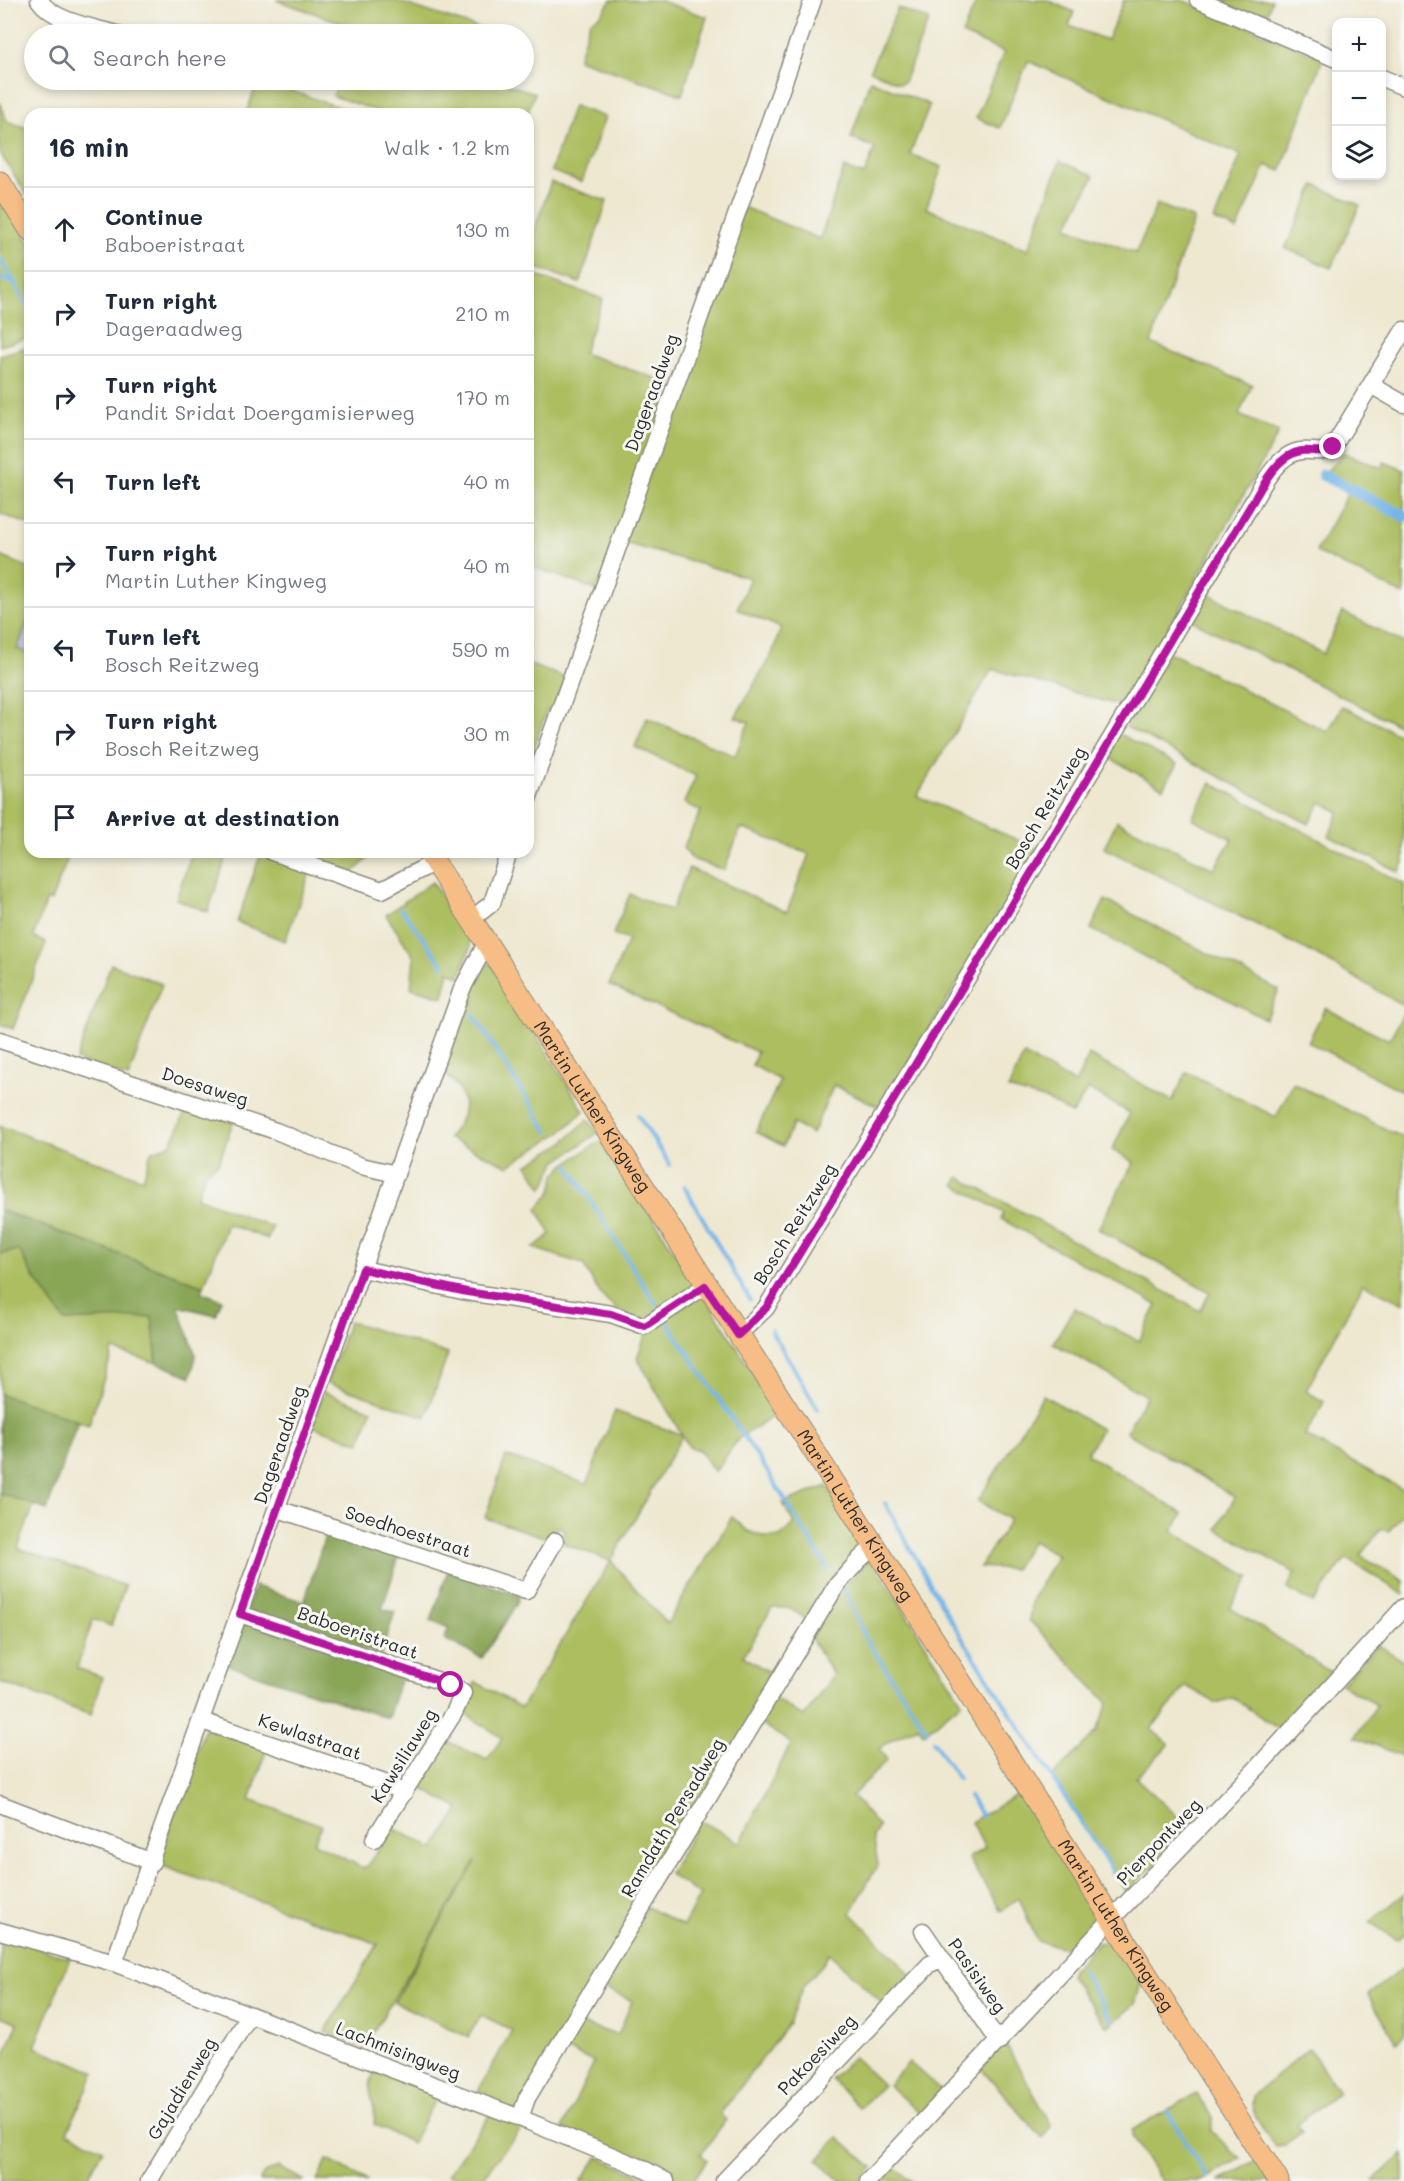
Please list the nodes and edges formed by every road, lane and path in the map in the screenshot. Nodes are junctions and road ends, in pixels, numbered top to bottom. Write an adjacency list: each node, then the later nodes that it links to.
1 (39, 0): 4 (street)
2 (813, 0): 13 (street, Dageraadweg)
3 (1198, 0): 5 (street)
4 (85, 24)
5 (1332, 56)
6 (1386, 80): 7 (street)
7 (1404, 87)
8 (0, 182): 9 (main road)
9 (24, 220)
10 (1404, 330): 11 (street, Bosch Reitzweg)
11 (1371, 385): 12 (street); 24 (street, Bosch Reitzweg)
12 (1404, 404)
13 (534, 782)
14 (289, 858): 15 (street)
15 (429, 858)
16 (432, 858): 18 (main road, Martin Luther Kingweg)
17 (507, 858): 18 (street)
18 (472, 919): 19 (main road, Martin Luther Kingweg)
19 (486, 942): 21 (street, Dageraadweg); 23 (main road, Martin Luther Kingweg)
20 (0, 1041): 21 (street, Doesaweg)
21 (396, 1174): 22 (street, Dageraadweg)
22 (363, 1269): 23 (street); 25 (street, Dageraadweg)
23 (705, 1286): 24 (main road, Martin Luther Kingweg)
24 (738, 1335): 27 (main road, Martin Luther Kingweg)
25 (278, 1509): 26 (street, Soedhoestraat); 29 (street, Dageraadweg)
26 (555, 1541)
27 (873, 1547): 36 (main road, Martin Luther Kingweg); 43 (street, Ramdath Persadweg)
28 (1404, 1607): 36 (street, Pierpontweg)
29 (240, 1614): 30 (street, Baboeristraat); 31 (street, Dageraadweg)
30 (463, 1692): 32 (street, Kawsiliaweg)
31 (202, 1721): 32 (street, Kewlastraat); 35 (street, Dageraadweg)
32 (404, 1793): 34 (street, Kawsiliaweg)
33 (0, 1804): 35 (street)
34 (374, 1839)
35 (152, 1862): 40 (street, Dageraadweg)
36 (1111, 1920): 42 (street, Pierpontweg); 48 (main road, Martin Luther Kingweg)
37 (0, 1931): 40 (street, Lachmisingweg)
38 (923, 1931): 39 (street, Pasisiweg)
39 (940, 1959): 42 (street, Pasisiweg); 46 (street, Pakoesiweg)
40 (114, 1963): 41 (street, Lachmisingweg)
41 (249, 2016): 43 (street, Lachmisingweg); 45 (street, Gajadienweg)
42 (999, 2042): 47 (street, Pierpontweg)
43 (520, 2118): 44 (street, Lachmisingweg)
44 (658, 2179)
45 (149, 2181)
46 (724, 2181)
47 (867, 2181)
48 (1278, 2181)

